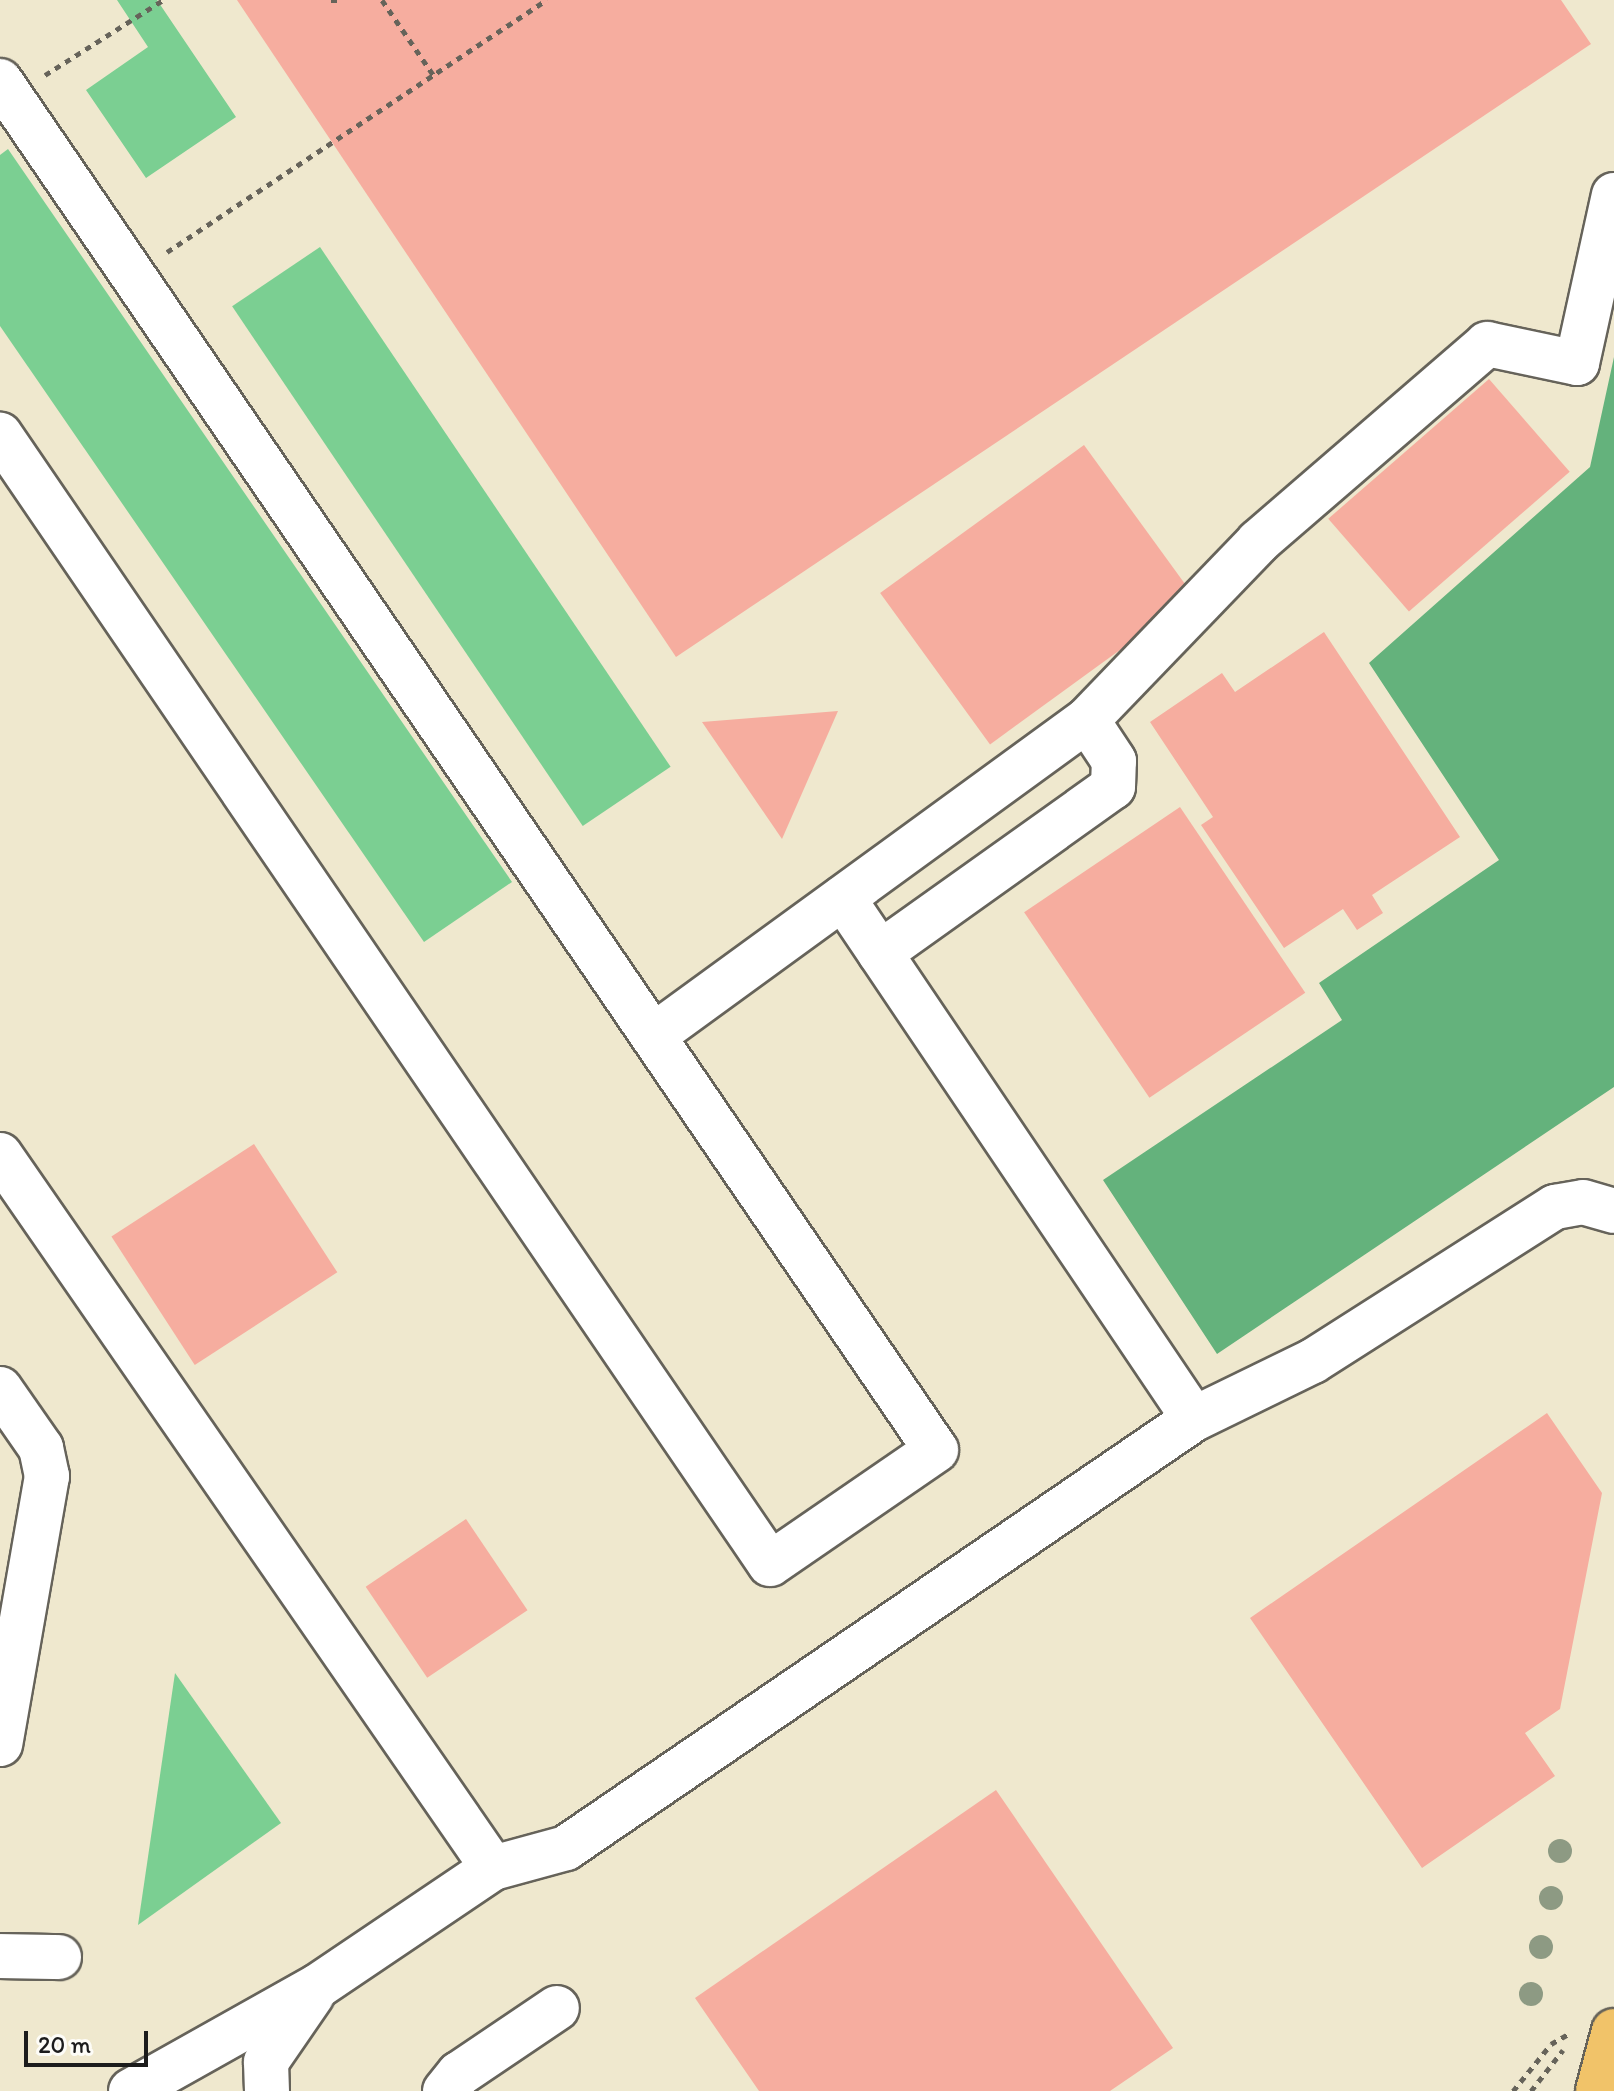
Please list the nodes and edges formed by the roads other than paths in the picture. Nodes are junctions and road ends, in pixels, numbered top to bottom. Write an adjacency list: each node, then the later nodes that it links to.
1 (6, 89): 7 (lane)
2 (1614, 195): 4 (lane)
3 (0, 435): 7 (lane)
4 (1087, 720): 5 (lane); 6 (lane)
5 (843, 898): 6 (lane); 7 (lane)
6 (880, 953): 11 (lane)
7 (653, 1036)
8 (0, 1155): 13 (lane)
9 (1614, 1211): 11 (lane)
10 (0, 1389): 12 (lane)
11 (1194, 1419): 13 (lane)
12 (0, 1744)
13 (493, 1868): 16 (lane)
14 (0, 1956): 15 (lane)
15 (59, 1957)
16 (318, 1986): 19 (lane); 20 (lane)
17 (557, 2008): 21 (lane)
18 (1599, 2031): 22 (main road)
19 (131, 2091)
20 (267, 2091)
21 (445, 2091)
22 (1598, 2091)

